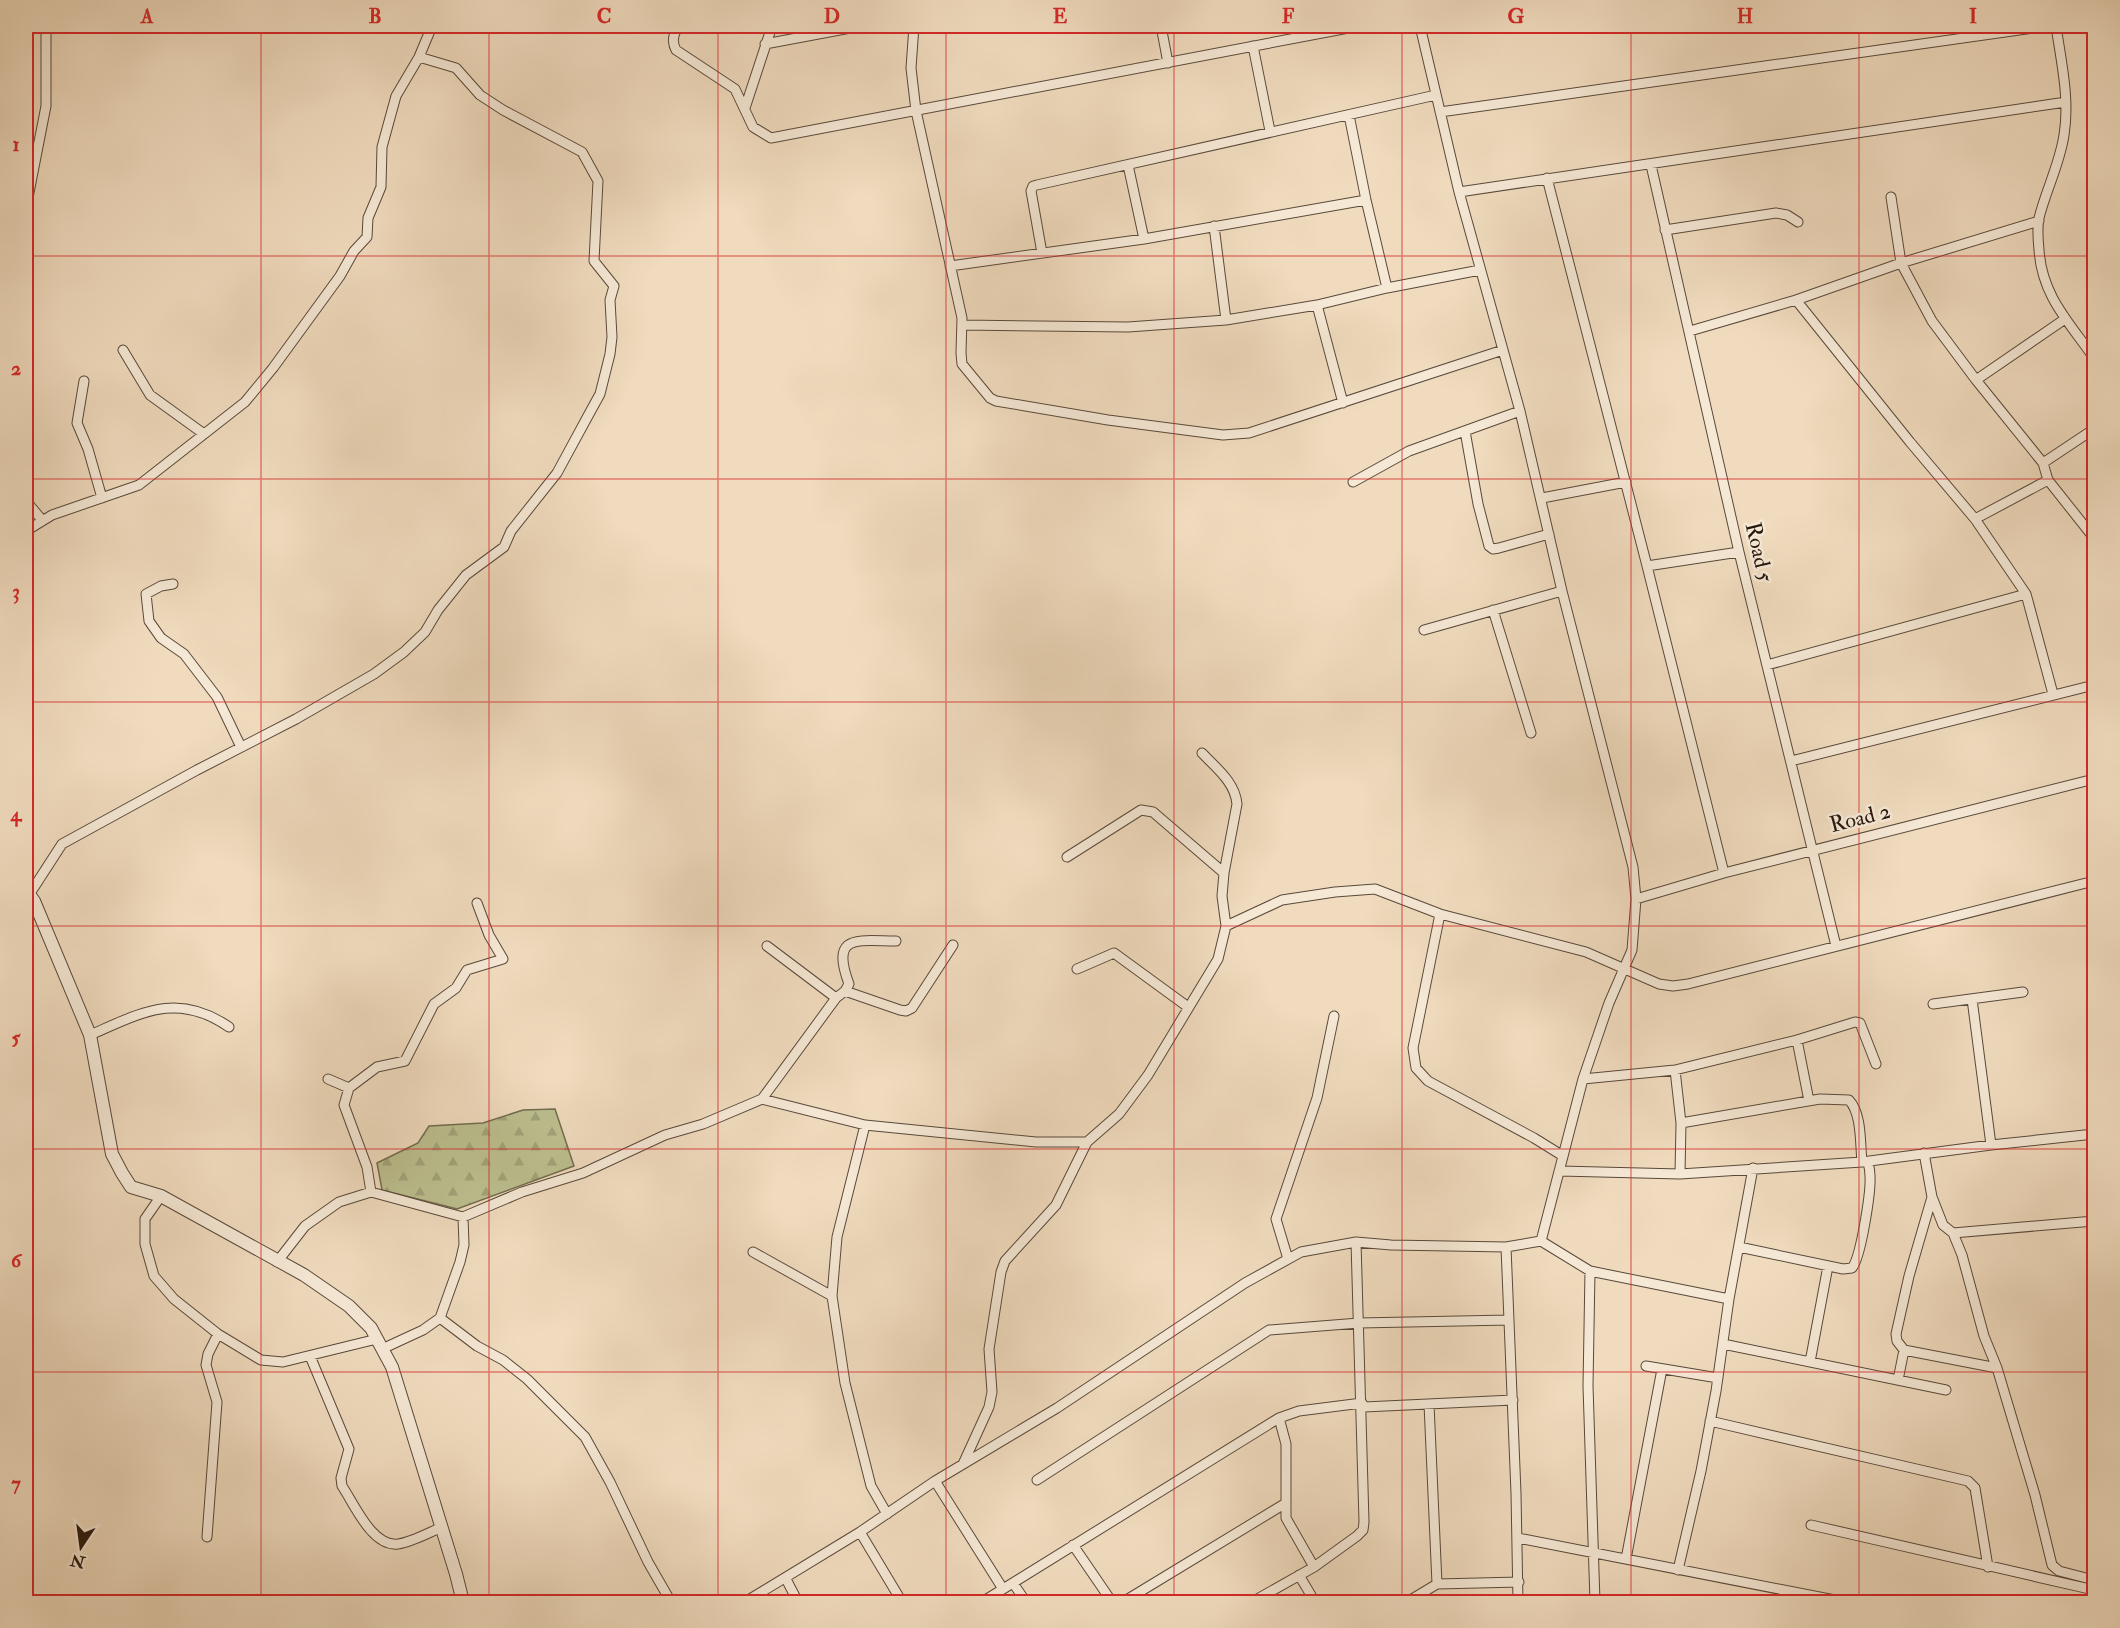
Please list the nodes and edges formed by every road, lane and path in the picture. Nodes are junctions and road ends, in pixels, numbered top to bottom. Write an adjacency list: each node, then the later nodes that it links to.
1 (46, 26): 29 (street)
2 (432, 26): 14 (street)
3 (678, 26): 18 (street)
4 (772, 26): 12 (street)
5 (861, 26): 12 (street)
6 (914, 26): 19 (street)
7 (1161, 26): 15 (street)
8 (1359, 26): 13 (street)
9 (1420, 26): 16 (street)
10 (2048, 26): 20 (street)
11 (2056, 26): 17 (street)
12 (765, 44): 18 (street)
13 (1253, 46): 15 (street); 22 (street)
14 (419, 57): 55 (street); 79 (street)
15 (1168, 63): 19 (street)
16 (1436, 95): 20 (street); 21 (street)
17 (2066, 102): 24 (street); 30 (street)
18 (745, 108): 19 (street)
19 (916, 111): 37 (street)
20 (1440, 112): 26 (street)
21 (1349, 115): 22 (street); 28 (street)
22 (1270, 131): 23 (street)
23 (1128, 165): 34 (street); 35 (street)
24 (1651, 165): 25 (street); 33 (street, Road 5)
25 (1546, 178): 26 (street); 59 (street)
26 (1460, 192): 38 (street)
27 (1891, 197): 36 (street)
28 (1366, 200): 32 (street); 39 (street)
29 (26, 207)
30 (2039, 221): 36 (street); 42 (street)
31 (1798, 222): 33 (street)
32 (1214, 226): 34 (street); 43 (street)
33 (1665, 230): 45 (street, Road 5)
34 (1144, 239): 35 (street)
35 (1042, 253): 37 (street)
36 (1900, 263): 40 (street); 49 (street)
37 (950, 266): 44 (street)
38 (1480, 270): 39 (street); 47 (street)
39 (1387, 288): 41 (street)
40 (1796, 300): 45 (street); 63 (street)
41 (1317, 305): 43 (street); 51 (street)
42 (2064, 319): 48 (street); 49 (street)
43 (1226, 320): 44 (street)
44 (962, 325): 51 (street)
45 (1690, 331): 68 (street, Road 5)
46 (123, 350): 55 (street)
47 (1503, 350): 51 (street); 52 (street)
48 (2094, 358)
49 (1976, 380): 56 (street)
50 (84, 381): 60 (street)
51 (1343, 403)
52 (1520, 411): 54 (street); 61 (street)
53 (2094, 429): 56 (street)
54 (1465, 431): 58 (street); 66 (street)
55 (204, 434): 60 (street)
56 (2043, 463): 57 (street)
57 (2048, 480): 63 (street); 67 (street)
58 (1353, 482)
59 (1626, 482): 61 (street); 69 (street)
60 (102, 498): 64 (street)
61 (1542, 498): 66 (street)
62 (26, 501): 64 (street)
63 (1976, 519): 72 (street)
64 (42, 520): 65 (street)
65 (26, 531)
66 (1549, 534): 71 (street)
67 (2094, 538)
68 (1739, 552): 69 (street); 75 (street, Road 5)
69 (1647, 566): 86 (street)
70 (172, 584): 79 (street)
71 (1562, 591): 73 (street); 89 (street)
72 (2026, 594): 75 (street); 77 (street)
73 (1493, 610): 74 (street); 78 (street)
74 (1424, 630)
75 (1767, 665): 81 (street, Road 5)
76 (2094, 685): 77 (street)
77 (2053, 694): 81 (street)
78 (1531, 733)
79 (241, 747): 88 (street)
80 (1202, 753): 85 (street)
81 (1791, 761): 83 (street, Road 5)
82 (2094, 779): 83 (street, Road 2)
83 (1813, 850): 86 (street, Road 2); 96 (street, Road 5)
84 (1066, 857): 85 (street)
85 (1224, 873): 92 (street)
86 (1724, 873): 89 (street, Road 2)
87 (2094, 881): 96 (street)
88 (28, 897): 107 (street)
89 (1636, 898): 97 (street)
90 (477, 903): 113 (street)
91 (1440, 914): 92 (street); 97 (street); 122 (street)
92 (1226, 926): 104 (street)
93 (896, 941): 99 (street)
94 (953, 945): 99 (street)
95 (767, 946): 101 (street)
96 (1836, 946): 97 (street)
97 (1624, 968): 112 (street)
98 (1077, 969): 104 (street)
99 (845, 991): 101 (street)
100 (2023, 992): 102 (street)
101 (836, 998): 114 (street)
102 (1971, 999): 103 (street); 120 (street)
103 (1933, 1004)
104 (1188, 1007): 119 (street)
105 (1334, 1016): 138 (street)
106 (229, 1027): 107 (street)
107 (90, 1035): 128 (street)
108 (1797, 1040): 109 (street); 110 (street); 115 (street)
109 (1876, 1064)
110 (1675, 1070): 112 (street); 116 (street)
111 (328, 1079): 113 (street)
112 (1583, 1079): 122 (street)
113 (349, 1088): 127 (street)
114 (762, 1099): 117 (street); 130 (street)
115 (1809, 1101): 116 (street); 123 (street)
116 (1681, 1124): 126 (street)
117 (865, 1125): 119 (street); 142 (street)
118 (2094, 1134): 120 (street)
119 (1087, 1142): 164 (street)
120 (1991, 1145): 121 (street)
121 (1924, 1153): 123 (street); 129 (street)
122 (1563, 1156): 125 (street)
123 (1865, 1162): 124 (street); 140 (street)
124 (1753, 1168): 126 (street); 135 (street)
125 (1560, 1171): 126 (street); 133 (street)
126 (1680, 1174)
127 (370, 1192): 130 (street); 139 (street)
128 (160, 1196): 139 (street); 147 (street)
129 (1932, 1197): 132 (street); 150 (street)
130 (463, 1217): 144 (street)
131 (2094, 1221): 132 (street)
132 (1953, 1233): 154 (street)
133 (1541, 1241): 136 (street); 141 (street)
134 (1356, 1242): 136 (street); 138 (street); 146 (street)
135 (1738, 1247): 140 (street); 143 (street)
136 (1506, 1248): 145 (street)
137 (753, 1252): 142 (street)
138 (1288, 1259): 164 (street)
139 (277, 1262): 148 (street)
140 (1828, 1266): 152 (street)
141 (1590, 1270): 143 (street); 175 (street)
142 (832, 1296): 168 (street)
143 (1729, 1299): 149 (street)
144 (440, 1318): 148 (street); 189 (street)
145 (1509, 1320): 146 (street); 159 (street)
146 (1359, 1323): 160 (street); 165 (street)
147 (218, 1334): 151 (street); 172 (street)
148 (380, 1344): 151 (street); 170 (street)
149 (1723, 1344): 152 (street); 156 (street)
150 (1904, 1350): 154 (street); 157 (street)
151 (310, 1356): 170 (street)
152 (1810, 1362): 157 (street)
153 (1646, 1366): 155 (street)
154 (1997, 1368): 182 (street)
155 (1662, 1369): 156 (street); 176 (street)
156 (1718, 1378): 163 (street)
157 (1898, 1380): 158 (street)
158 (1946, 1390)
159 (1513, 1400): 161 (street); 173 (street)
160 (1362, 1403): 161 (street); 162 (street); 177 (street)
161 (1429, 1404): 185 (street)
162 (1279, 1418): 167 (street); 174 (street)
163 (1710, 1421): 178 (street); 179 (street)
164 (963, 1464): 166 (street)
165 (1036, 1480)
166 (935, 1481): 168 (street); 186 (street)
167 (1286, 1503): 177 (street); 196 (street)
168 (887, 1514): 171 (street)
169 (1811, 1525): 178 (street)
170 (442, 1527): 188 (street)
171 (860, 1532): 181 (street); 192 (street)
172 (207, 1537)
173 (1518, 1538): 175 (street); 183 (street)
174 (1073, 1545): 184 (street); 195 (street)
175 (1592, 1552): 176 (street); 201 (street)
176 (1626, 1559): 179 (street)
177 (1314, 1567): 180 (street)
178 (1988, 1567): 187 (street)
179 (1678, 1570): 202 (street)
180 (1299, 1575): 197 (street); 198 (street)
181 (786, 1579): 190 (street); 191 (street)
182 (2094, 1580)
183 (1519, 1582): 185 (street); 200 (street)
184 (1013, 1583): 186 (street); 194 (street)
185 (1437, 1584): 199 (street)
186 (1003, 1589): 193 (street)
187 (2094, 1590)
188 (463, 1602)
189 (671, 1602)
190 (746, 1602)
191 (798, 1602)
192 (902, 1602)
193 (982, 1602)
194 (1026, 1602)
195 (1112, 1602)
196 (1123, 1602)
197 (1252, 1602)
198 (1316, 1602)
199 (1407, 1602)
200 (1518, 1602)
201 (1595, 1602)
202 (1845, 1602)

